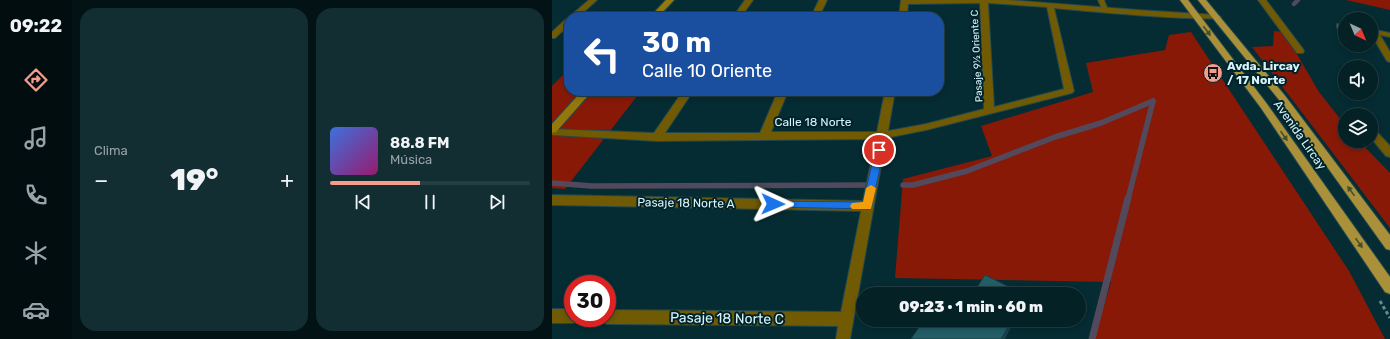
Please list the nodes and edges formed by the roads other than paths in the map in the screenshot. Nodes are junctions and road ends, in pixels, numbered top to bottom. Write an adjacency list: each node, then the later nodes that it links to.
1 (593, 0): 13 (street)
2 (670, 0): 14 (main road)
3 (749, 0): 15 (street)
4 (823, 0): 16 (street)
5 (1101, 0): 12 (lane)
6 (1182, 0): 18 (main road, Avenida Lircay)
7 (1202, 0): 19 (main road, Avenida Lircay)
8 (1262, 0): 25 (street)
9 (905, 1): 10 (street); 17 (street)
10 (984, 1): 11 (street); 31 (street, Pasaje 9½ Oriente C)
11 (1050, 6): 12 (street); 31 (street, Calle 18 Norte)
12 (1105, 10): 18 (street)
13 (580, 12)
14 (659, 12)
15 (741, 12)
16 (817, 12)
17 (904, 12)
18 (1196, 16): 19 (street); 41 (main road, Avenida Lircay, one-way to 41)
19 (1217, 17): 40 (main road, Avenida Lircay, one-way to 19)
20 (564, 25): 23 (street)
21 (1378, 32): 22 (street)
22 (1390, 35)
23 (552, 36)
24 (1378, 40): 26 (street)
25 (1300, 51)
26 (1390, 59)
27 (583, 96): 32 (main road)
28 (685, 96): 35 (street)
29 (781, 96): 34 (street)
30 (889, 96): 33 (street)
31 (989, 110): 33 (street, Calle 18 Norte)
32 (552, 131): 35 (street, Calle 18 Norte)
33 (882, 135): 34 (street, Calle 18 Norte); 39 (street)
34 (764, 136): 35 (street, Calle 18 Norte)
35 (657, 137)
36 (1378, 140): 37 (street)
37 (1390, 153)
38 (552, 200): 39 (street, Pasaje 18 Norte A)
39 (867, 206): 45 (street)
40 (1390, 245)
41 (1390, 288)
42 (552, 316): 43 (street)
43 (564, 316)
44 (616, 317): 45 (street, Pasaje 18 Norte C)
45 (846, 319): 46 (street)
46 (844, 339)

